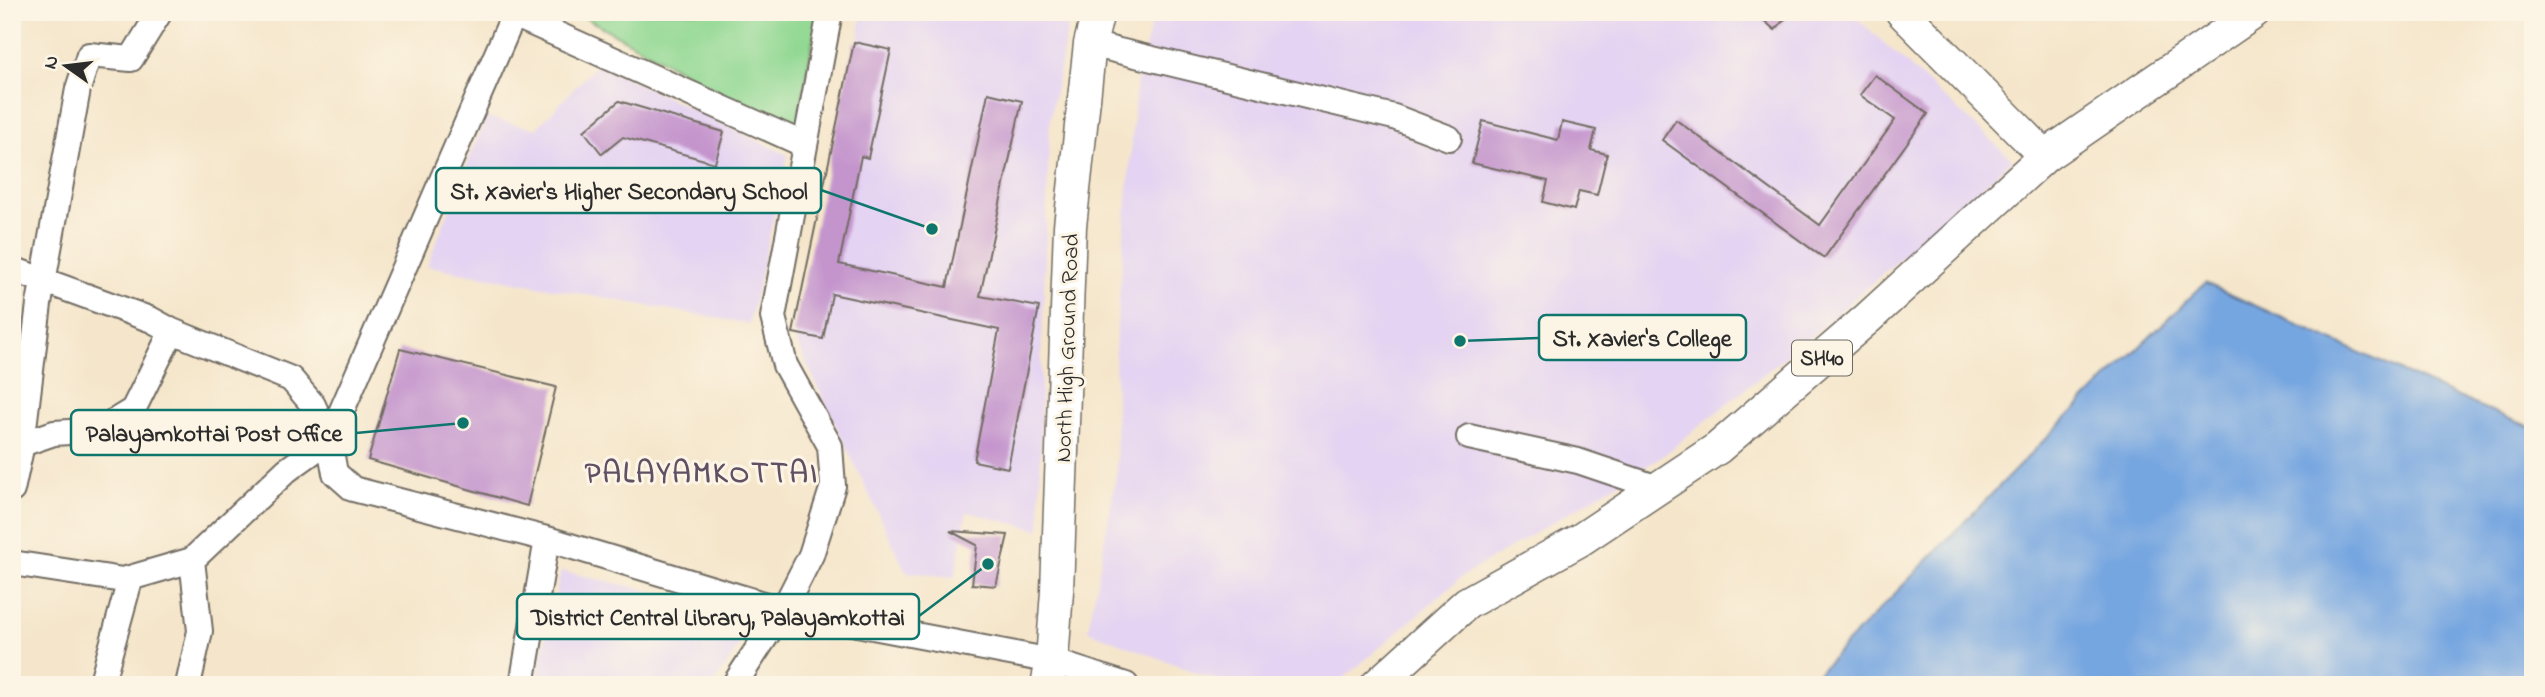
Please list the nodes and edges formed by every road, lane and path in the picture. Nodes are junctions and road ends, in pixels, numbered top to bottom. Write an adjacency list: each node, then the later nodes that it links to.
1 (160, 12): 12 (street)
2 (830, 12): 9 (street)
3 (1098, 12): 7 (main road, North High Ground Road)
4 (1902, 12): 10 (main road)
5 (2255, 12): 10 (main road, SH40)
6 (514, 13): 9 (street); 15 (street)
7 (1090, 44): 8 (street); 24 (main road, North High Ground Road)
8 (1449, 138)
9 (805, 145): 23 (street)
10 (2045, 156): 17 (main road, SH40)
11 (12, 269): 12 (street)
12 (43, 279): 13 (street); 16 (street)
13 (172, 331): 15 (street); 16 (street)
14 (1469, 437): 17 (street)
15 (329, 440): 19 (street); 20 (street)
16 (17, 443): 18 (street)
17 (1658, 488): 30 (main road, SH40)
18 (12, 490)
19 (547, 539): 23 (street); 27 (street)
20 (192, 560): 22 (street); 26 (street)
21 (12, 563): 22 (street)
22 (130, 580): 25 (street)
23 (783, 610): 24 (street); 28 (street)
24 (1050, 673): 29 (street)
25 (101, 685)
26 (188, 685)
27 (522, 685)
28 (734, 685)
29 (1126, 685)
30 (1377, 685)

